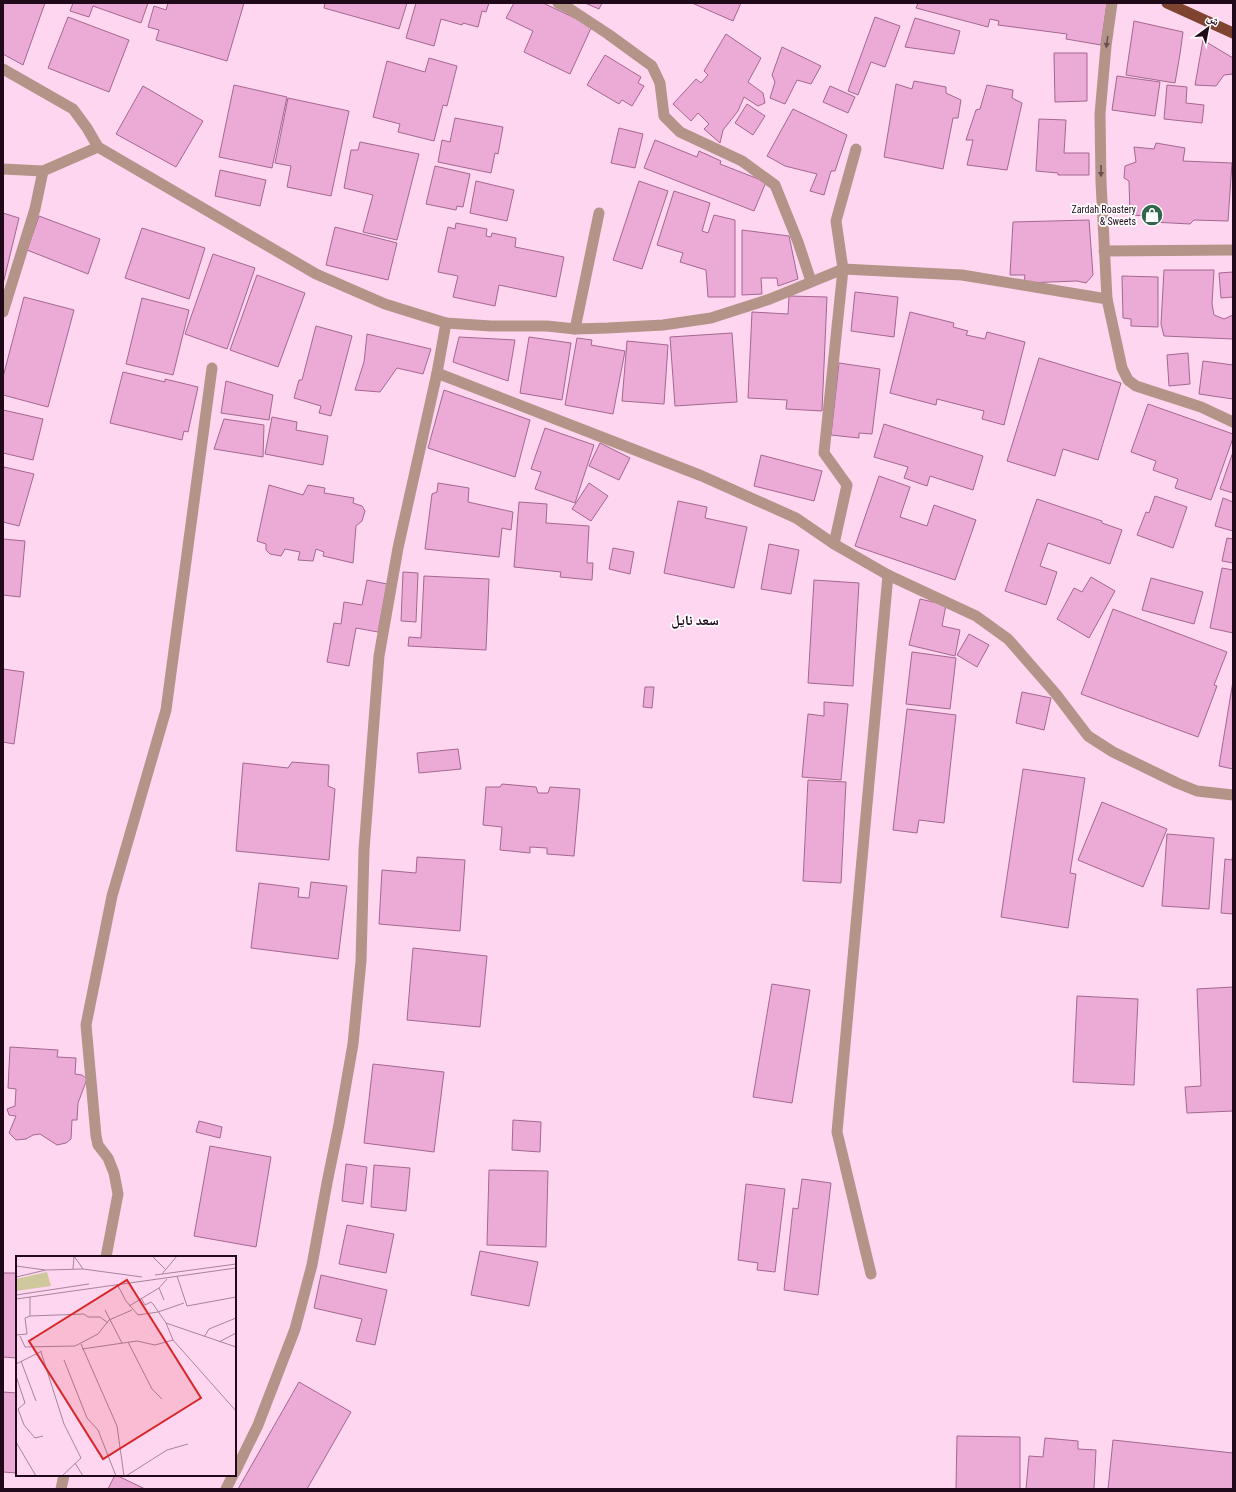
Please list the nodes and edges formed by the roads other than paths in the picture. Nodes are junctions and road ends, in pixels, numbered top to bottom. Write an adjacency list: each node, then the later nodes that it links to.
1 (558, 3): 14 (street)
2 (1112, 3): 12 (street, one-way to 12)
3 (1167, 3): 4 (highway)
4 (1233, 33)
5 (3, 69): 6 (street)
6 (98, 147): 9 (street); 17 (street)
7 (856, 149): 13 (street)
8 (3, 169): 9 (street)
9 (43, 171): 16 (street)
10 (599, 213): 18 (street)
11 (1233, 250): 12 (street)
12 (1104, 251): 15 (street)
13 (843, 269): 14 (street); 15 (street); 22 (street)
14 (811, 282): 18 (street)
15 (1107, 299): 21 (street)
16 (3, 312)
17 (446, 322): 18 (street); 20 (street)
18 (575, 328)
19 (212, 368): 25 (street)
20 (437, 373): 22 (street); 27 (street)
21 (1233, 422)
22 (834, 544): 23 (street)
23 (888, 575): 24 (street); 26 (street)
24 (1233, 795)
25 (106, 1256)
26 (871, 1274)
27 (236, 1470)
28 (64, 1476): 30 (street)
29 (232, 1476): 31 (street)
30 (61, 1489)
31 (226, 1489)

